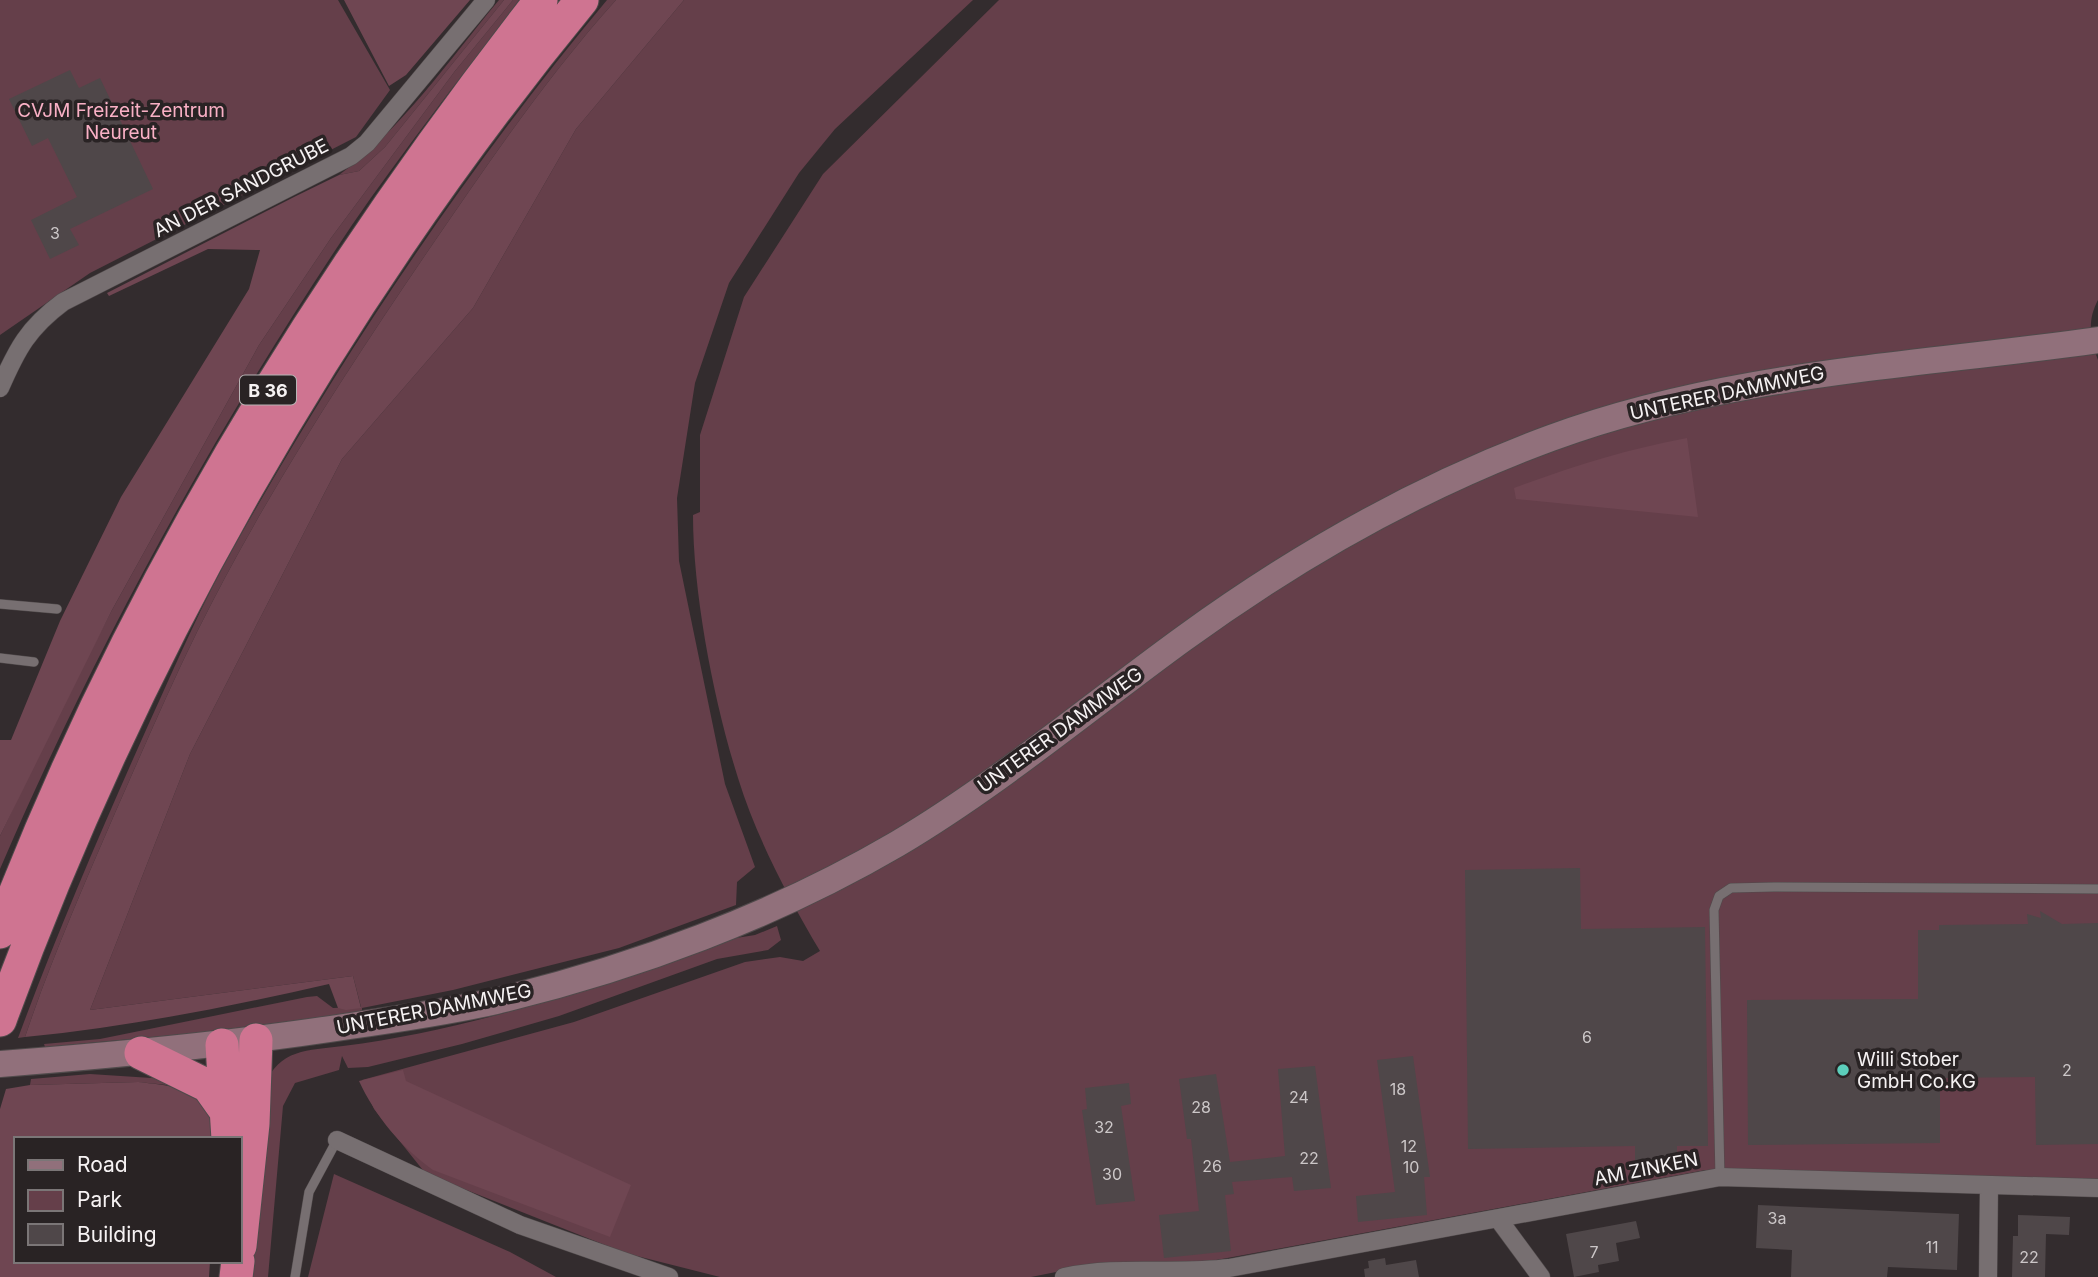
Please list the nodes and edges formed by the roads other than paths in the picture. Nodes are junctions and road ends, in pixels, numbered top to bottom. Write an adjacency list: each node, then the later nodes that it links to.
1 (486, 0): 5 (street, AN DER SANDGRUBE)
2 (541, 0): 11 (highway, B 36)
3 (582, 0): 12 (highway, B 36)
4 (2098, 340): 13 (main road, UNTERER DAMMWEG)
5 (0, 388)
6 (0, 604): 7 (lane)
7 (57, 609)
8 (0, 658): 9 (lane)
9 (34, 662)
10 (2098, 889): 19 (lane)
11 (0, 932)
12 (0, 1020)
13 (256, 1040): 14 (main road, UNTERER DAMMWEG); 23 (highway)
14 (222, 1045): 15 (main road, UNTERER DAMMWEG); 17 (highway)
15 (141, 1053): 16 (main road, UNTERER DAMMWEG); 17 (highway)
16 (0, 1064)
17 (226, 1124)
18 (337, 1140): 25 (lane); 26 (street)
19 (1720, 1177): 20 (street, AM ZINKEN); 22 (street, AM ZINKEN)
20 (1989, 1185): 21 (street, AM ZINKEN); 29 (street)
21 (2098, 1188)
22 (1499, 1220): 24 (street, AM ZINKEN); 28 (street)
23 (242, 1227)
24 (1211, 1274): 27 (street, AM ZINKEN)
25 (295, 1277)
26 (669, 1277)
27 (1064, 1277)
28 (1541, 1277)
29 (1988, 1277)

